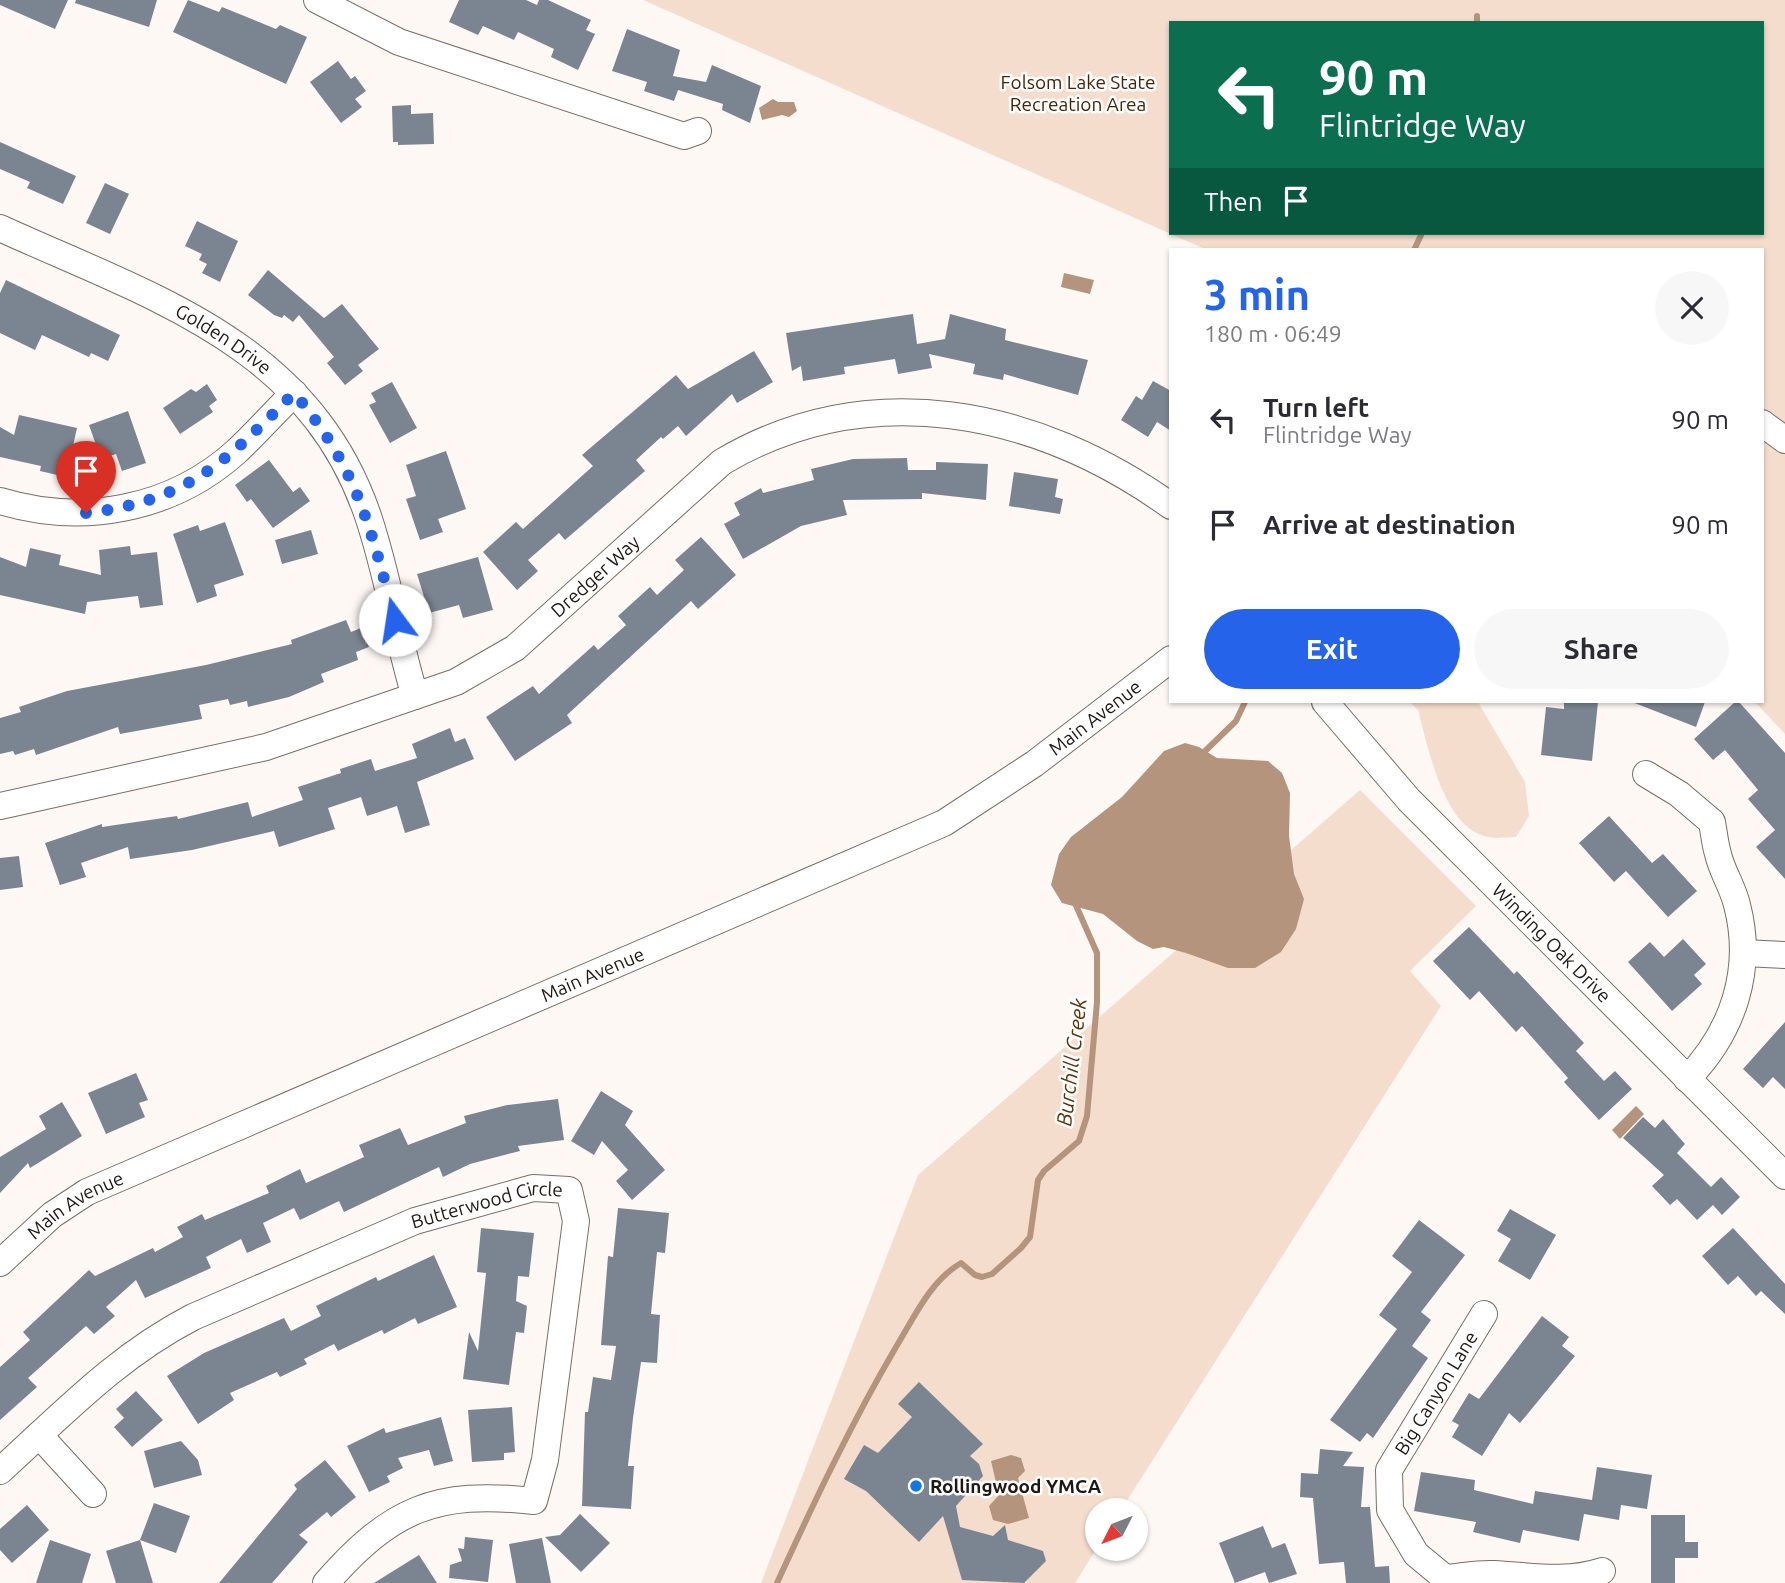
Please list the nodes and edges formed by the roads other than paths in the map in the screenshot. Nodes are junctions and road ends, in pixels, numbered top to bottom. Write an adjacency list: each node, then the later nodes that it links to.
1 (317, 0): 2 (street)
2 (698, 131)
3 (0, 228): 4 (street, Golden Drive)
4 (294, 393): 7 (street); 10 (street, Golden Drive)
5 (1764, 424): 6 (street)
6 (1785, 440)
7 (0, 501)
8 (1169, 505): 10 (street, Dredger Way)
9 (1169, 661): 18 (street, Main Avenue)
10 (415, 696): 13 (street, Dredger Way)
11 (1326, 703): 16 (street, Winding Oak Drive)
12 (1646, 774): 14 (street)
13 (0, 806)
14 (1743, 953): 15 (street); 16 (street)
15 (1785, 955)
16 (1687, 1079): 17 (street, Winding Oak Drive)
17 (1785, 1176)
18 (0, 1263)
19 (1483, 1314): 24 (street, Big Canyon Lane)
20 (39, 1435): 21 (street, Butterwood Circle); 22 (street); 25 (street, Butterwood Circle)
21 (0, 1471)
22 (93, 1494)
23 (1601, 1571): 24 (street)
24 (1444, 1581)
25 (326, 1583)

